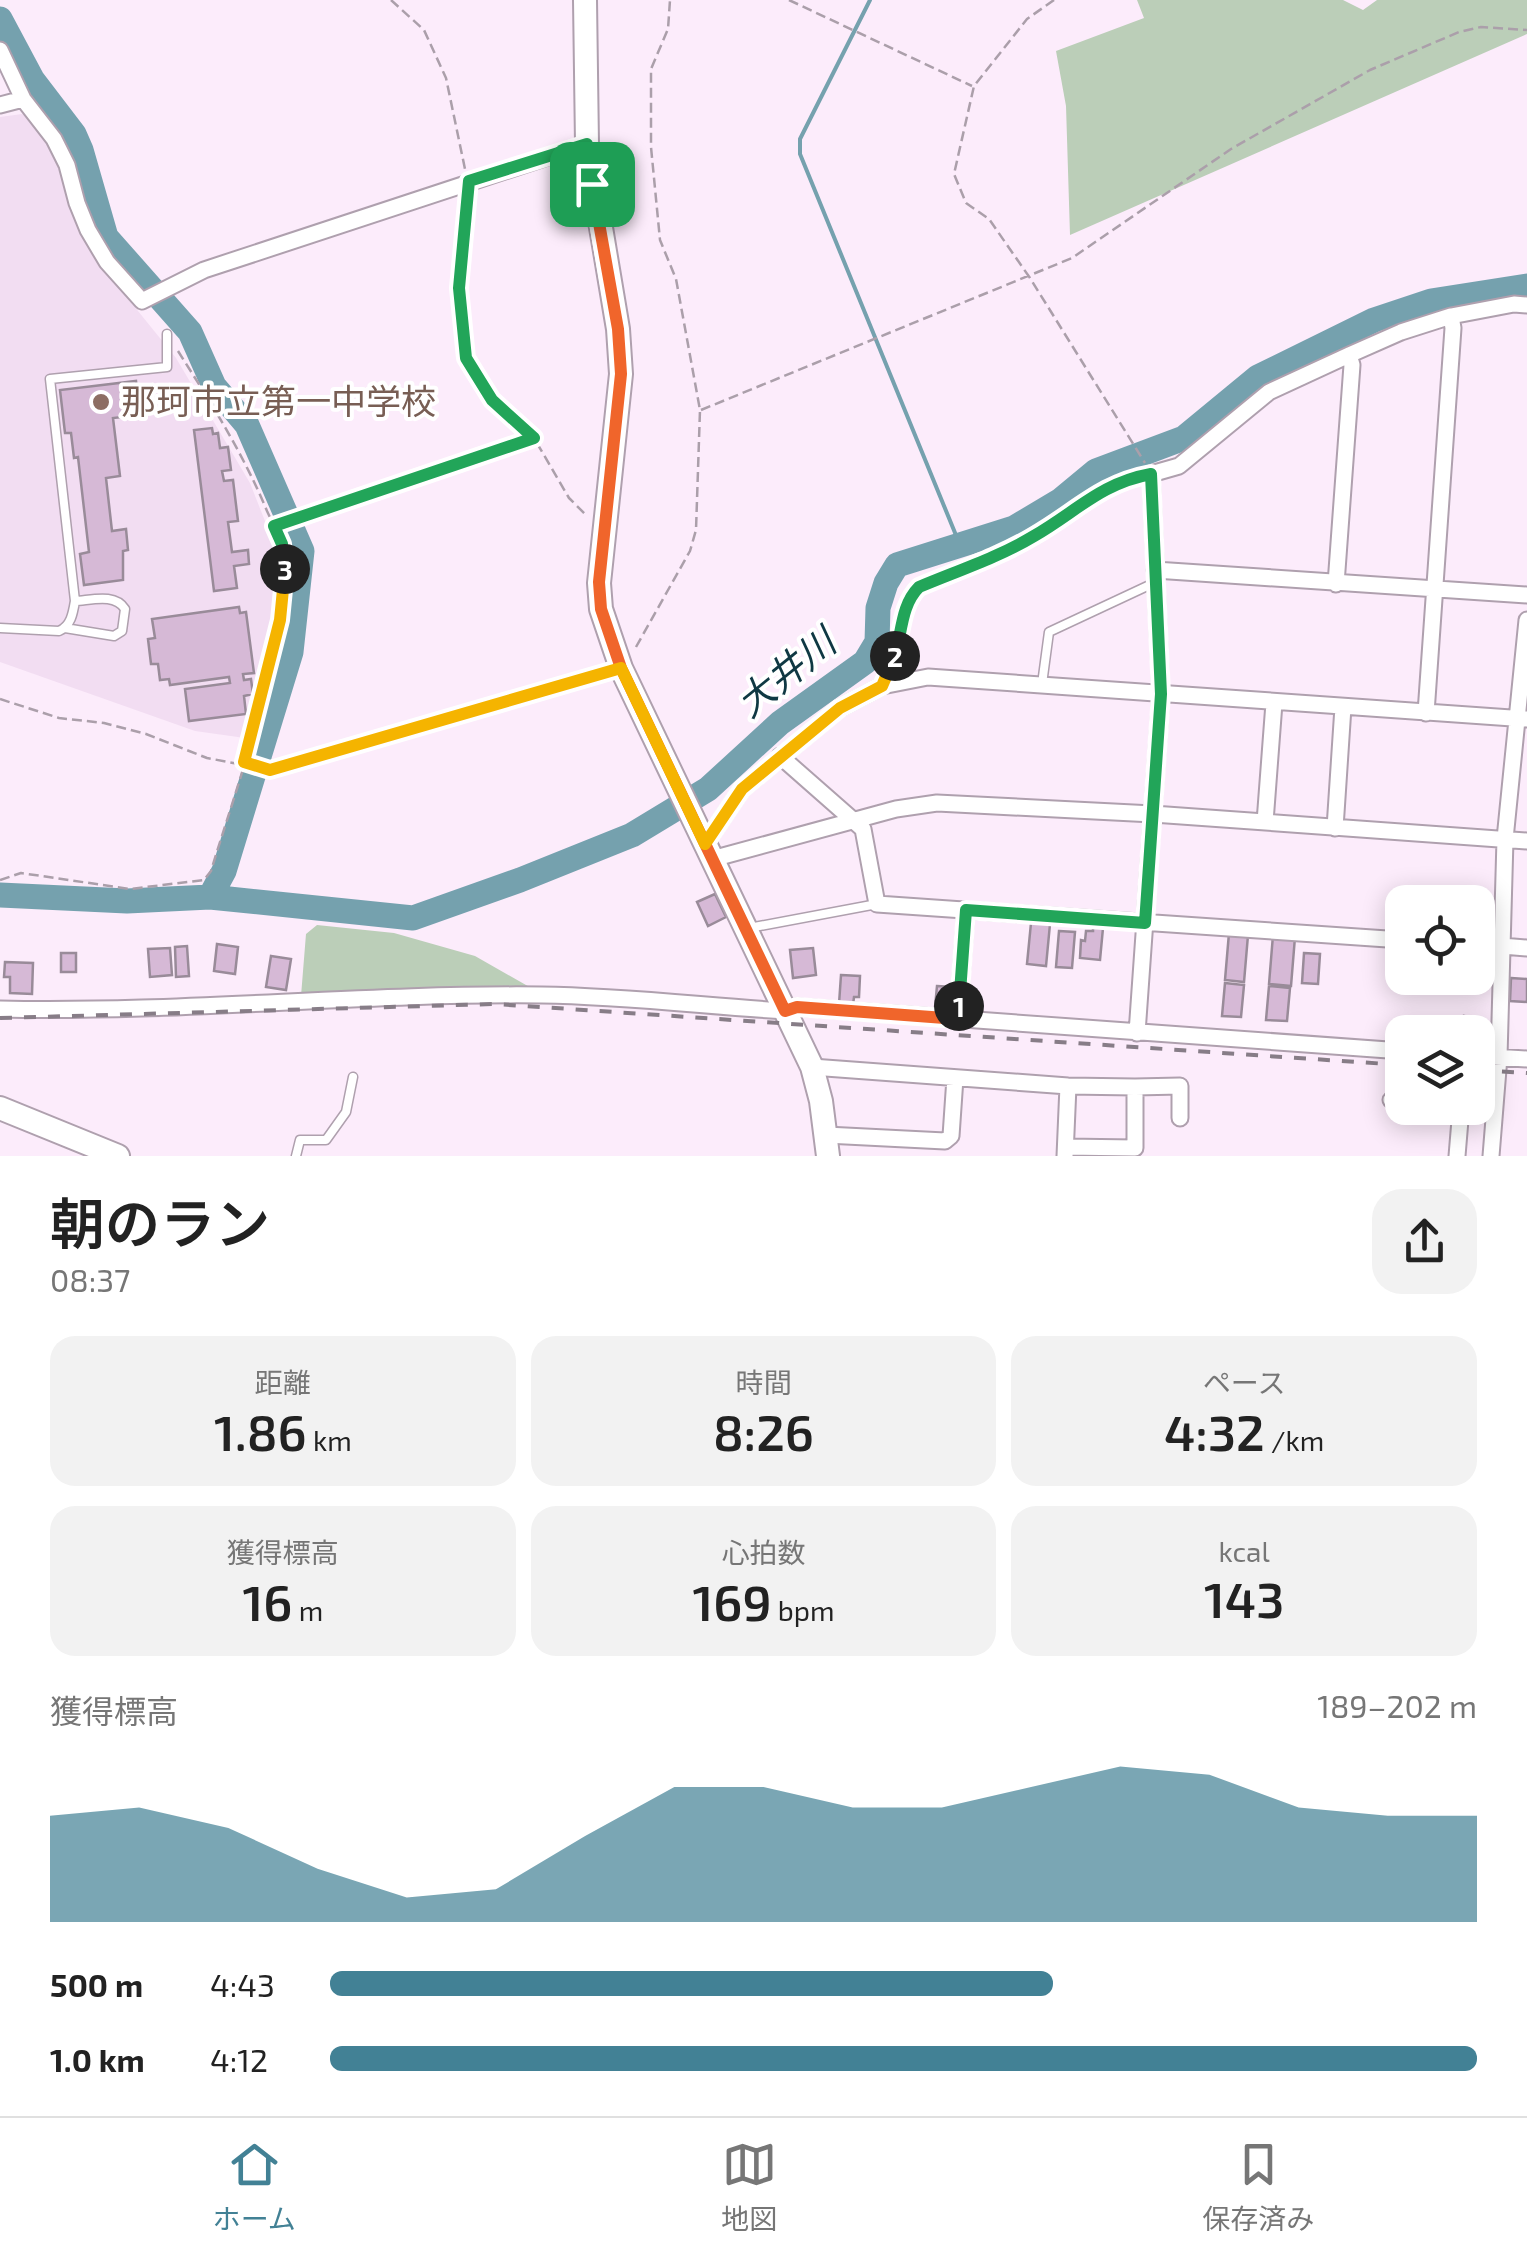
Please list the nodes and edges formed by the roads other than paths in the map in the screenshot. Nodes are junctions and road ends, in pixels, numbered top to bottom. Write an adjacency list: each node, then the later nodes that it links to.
1 (585, 0): 5 (street)
2 (0, 50): 3 (street)
3 (22, 99): 4 (street); 5 (street)
4 (0, 105)
5 (587, 144): 31 (street)
6 (1527, 305): 7 (street)
7 (1450, 316): 9 (street); 12 (street)
8 (166, 334): 14 (lane)
9 (1349, 354): 10 (street); 11 (street)
10 (1156, 576): 11 (street); 18 (lane); 19 (street)
11 (1336, 584): 12 (street)
12 (1434, 590): 13 (street); 22 (street)
13 (1527, 595)
14 (75, 601): 17 (lane); 17 (lane)
15 (1527, 620): 23 (street)
16 (0, 628): 17 (lane)
17 (66, 628)
18 (1042, 684): 19 (street); 24 (street)
19 (1161, 694): 20 (street); 25 (street)
20 (1274, 703): 21 (street); 27 (street)
21 (1343, 707): 22 (street); 28 (street)
22 (1426, 713): 23 (street)
23 (1522, 719): 29 (street)
24 (780, 756): 26 (street); 31 (street)
25 (1153, 814): 26 (street); 27 (street); 34 (street)
26 (855, 820): 31 (street); 32 (street)
27 (1265, 822): 28 (street)
28 (1335, 828): 29 (street)
29 (1506, 840): 30 (street); 38 (street)
30 (1527, 841)
31 (704, 842): 35 (street)
32 (877, 904): 33 (street); 35 (lane)
33 (966, 910): 34 (street); 42 (street)
34 (1145, 923): 36 (street); 43 (street)
35 (746, 929): 41 (street)
36 (1385, 939)
37 (1495, 946): 38 (street)
38 (1500, 946): 39 (street); 46 (street)
39 (1527, 948)
40 (0, 1010): 41 (street)
41 (785, 1011): 42 (street); 48 (street)
42 (958, 1019): 43 (street)
43 (1137, 1032): 44 (street)
44 (1385, 1050)
45 (1495, 1057): 46 (street)
46 (1498, 1057): 47 (street); 61 (street)
47 (1527, 1059)
48 (812, 1068): 50 (street); 56 (street)
49 (353, 1077): 59 (lane)
50 (956, 1078): 51 (street); 56 (street)
51 (1068, 1086): 52 (street); 57 (street)
52 (1135, 1087): 54 (street); 57 (street)
53 (0, 1108): 58 (street)
54 (1180, 1118)
55 (1460, 1125): 60 (street)
56 (827, 1146)
57 (1066, 1152)
58 (118, 1156)
59 (296, 1156)
60 (1457, 1156)
61 (1491, 1156)

